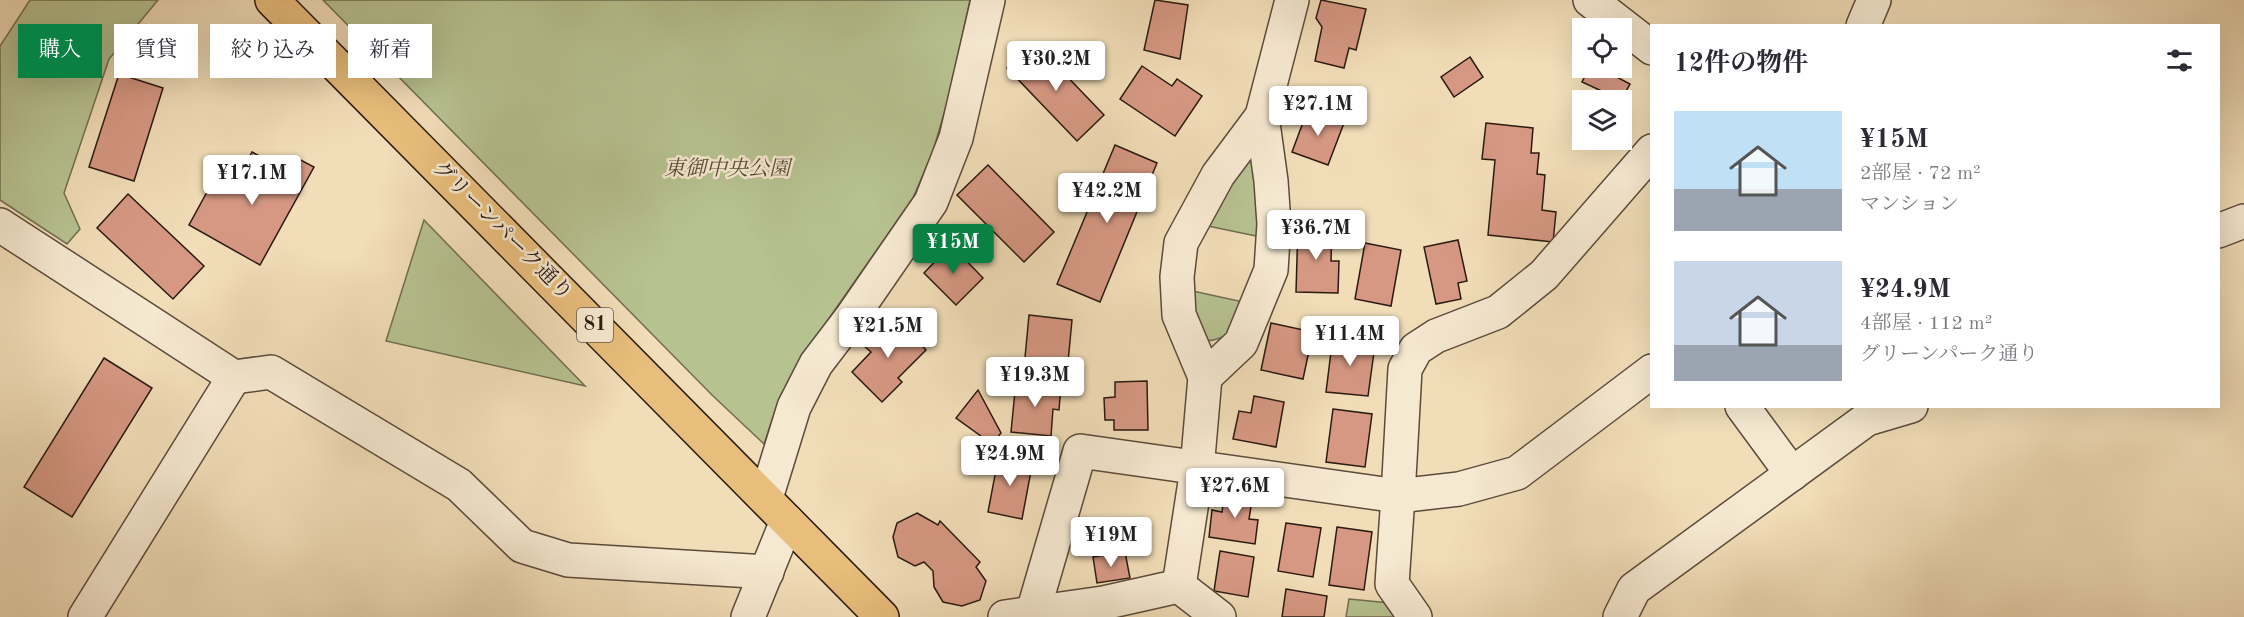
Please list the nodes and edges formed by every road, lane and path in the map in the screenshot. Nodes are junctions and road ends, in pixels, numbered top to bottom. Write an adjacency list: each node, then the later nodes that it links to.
1 (272, 0): 21 (main road, グリーンパーク通り / 81)
2 (988, 0): 21 (street)
3 (1292, 0): 8 (street)
4 (1590, 0): 7 (street)
5 (1874, 0): 6 (street)
6 (1864, 24)
7 (1650, 46)
8 (1262, 116): 15 (street); 15 (street)
9 (1650, 153): 20 (street)
10 (2244, 221): 12 (street)
11 (0, 225): 14 (street)
12 (2220, 230)
13 (1650, 372): 20 (street)
14 (234, 377): 22 (street); 25 (street)
15 (1205, 377): 18 (street)
16 (1743, 408): 19 (street)
17 (1904, 408): 19 (street)
18 (1197, 469): 20 (street); 23 (street); 24 (street)
19 (1792, 474): 30 (street)
20 (1398, 496): 29 (street)
21 (776, 509): 22 (street); 27 (main road, グリーンパーク通り / 81)
22 (767, 573): 26 (street)
23 (1179, 586): 24 (street); 28 (street)
24 (1019, 614)
25 (85, 617)
26 (748, 617)
27 (882, 617)
28 (1219, 617)
29 (1415, 617)
30 (1620, 617)

